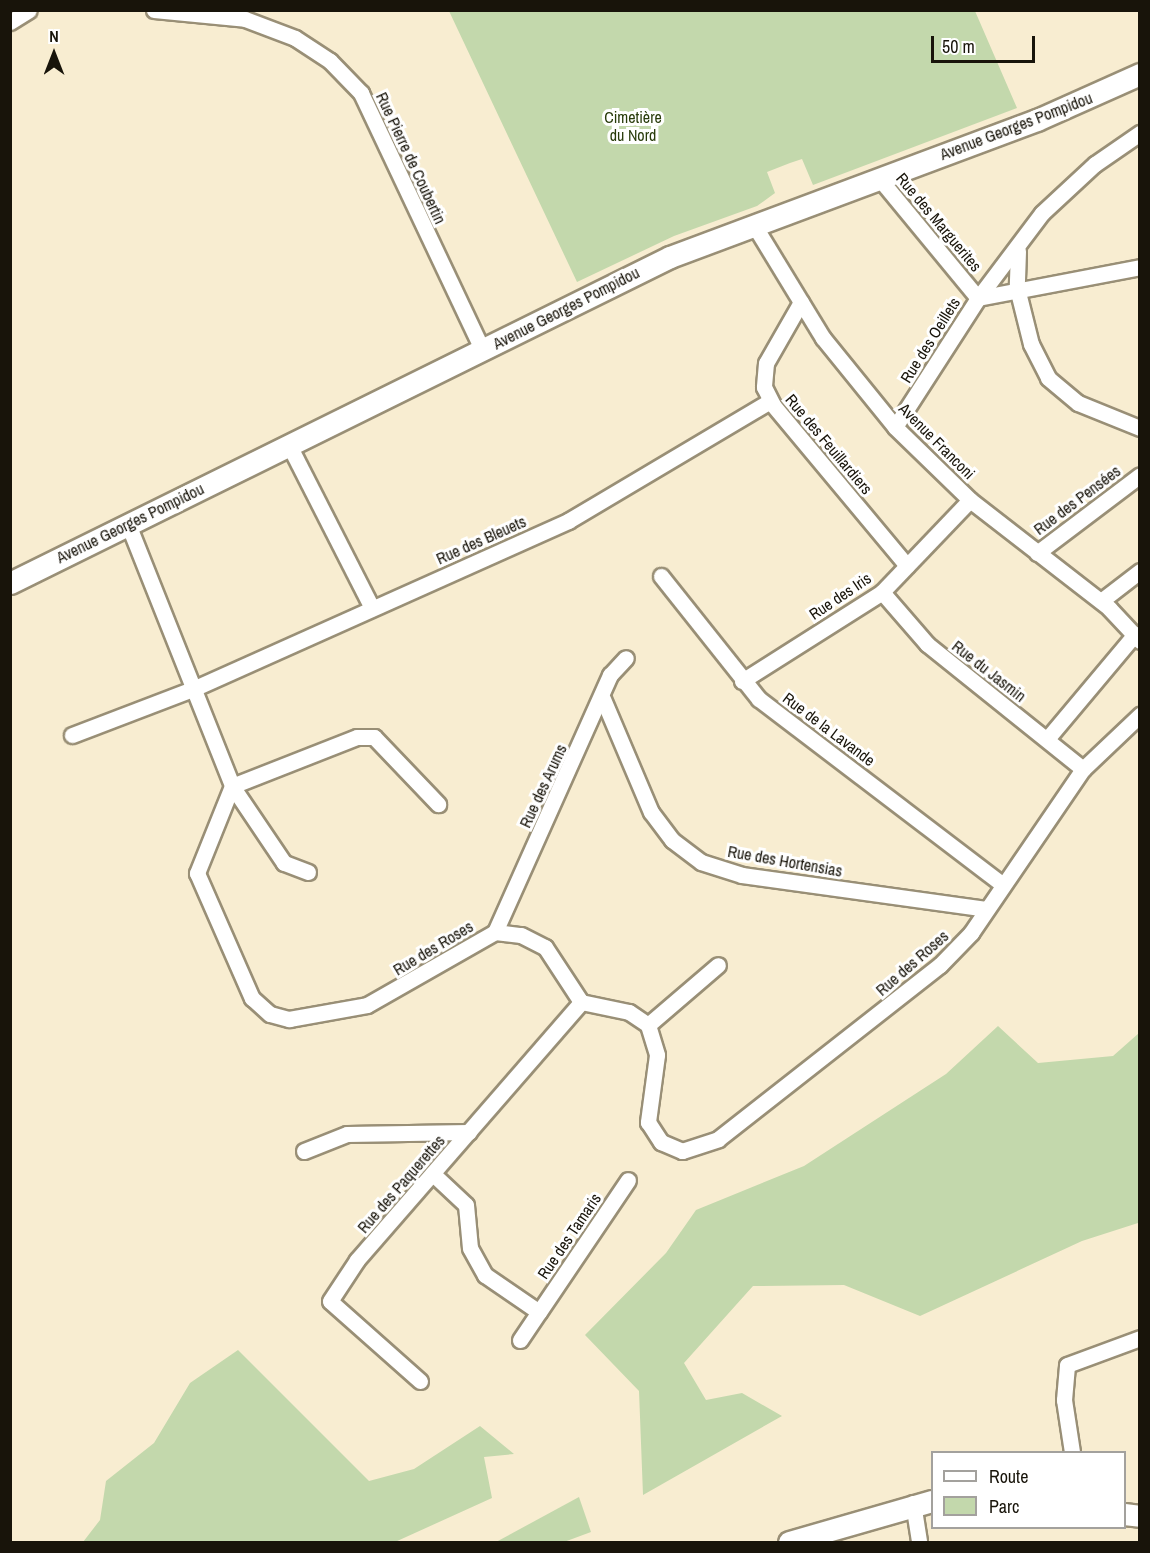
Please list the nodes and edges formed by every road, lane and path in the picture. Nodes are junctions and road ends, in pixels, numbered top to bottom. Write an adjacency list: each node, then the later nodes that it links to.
1 (29, 10): 3 (street)
2 (153, 10): 13 (street, Rue Pierre de Coubertin)
3 (10, 22)
4 (1140, 74): 6 (main road, Avenue Georges Pompidou)
5 (1140, 133): 8 (street, Rue des Oeillets)
6 (879, 178): 7 (main road, Avenue Georges Pompidou); 11 (street, Rue des Marguerites)
7 (754, 225): 12 (street, Avenue Franconi); 13 (main road, Avenue Georges Pompidou)
8 (1020, 244): 10 (street, Rue des Oeillets); 11 (street, Rue des Oeillets)
9 (1140, 267): 10 (street, Rue des Marguerites)
10 (1017, 288): 11 (street, Rue des Marguerites); 16 (street)
11 (978, 298): 15 (street, Rue des Oeillets)
12 (801, 302): 14 (street, Rue des Feuillardiers); 15 (street, Avenue Franconi)
13 (483, 351): 17 (main road, Avenue Georges Pompidou)
14 (770, 401): 22 (street, Rue des Feuillardiers); 28 (street, Rue des Bleuets)
15 (895, 427): 19 (street, Avenue Franconi)
16 (1140, 428)
17 (289, 445): 20 (main road, Avenue Georges Pompidou); 28 (street)
18 (1140, 475): 21 (street, Rue des Pensées)
19 (970, 500): 21 (street, Avenue Franconi); 22 (street, Rue des Iris)
20 (128, 524): 25 (main road, Avenue Georges Pompidou); 32 (street)
21 (1037, 553): 27 (street, Avenue Franconi)
22 (907, 566): 26 (street, Rue des Iris)
23 (1140, 571): 27 (street)
24 (661, 576): 31 (street, Rue de la Lavande)
25 (10, 583)
26 (882, 592): 31 (street, Rue des Iris); 36 (street, Rue du Jasmin)
27 (1101, 601): 29 (street, Avenue Franconi)
28 (372, 608): 32 (street, Rue des Bleuets)
29 (1137, 638): 36 (street)
30 (626, 658): 33 (street, Rue des Arums)
31 (742, 681): 41 (street, Rue de la Lavande)
32 (195, 688): 35 (street, Rue des Bleuets); 38 (street)
33 (603, 699): 42 (street, Rue des Hortensias); 43 (street, Rue des Arums)
34 (1140, 715): 37 (street)
35 (72, 735)
36 (1047, 739): 37 (street, Rue du Jasmin)
37 (1083, 769): 41 (street)
38 (232, 786): 39 (street); 40 (street); 43 (street, Rue des Roses)
39 (438, 804)
40 (308, 872)
41 (1002, 884): 42 (street)
42 (986, 909): 46 (street, Rue des Roses)
43 (495, 932): 45 (street, Rue des Roses)
44 (718, 965): 46 (street)
45 (581, 1002): 46 (street); 47 (street, Rue des Paquerettes)
46 (648, 1025)
47 (469, 1132): 48 (street); 49 (street, Rue des Paquerettes)
48 (304, 1151)
49 (433, 1174): 51 (street); 54 (street, Rue des Paquerettes)
50 (628, 1180): 51 (street, Rue des Tamaris)
51 (539, 1312): 53 (street, Rue des Tamaris)
52 (1140, 1338): 55 (street)
53 (520, 1340)
54 (420, 1381)
55 (1072, 1451)
56 (923, 1502): 57 (main road); 58 (street)
57 (789, 1542)
58 (919, 1542)

